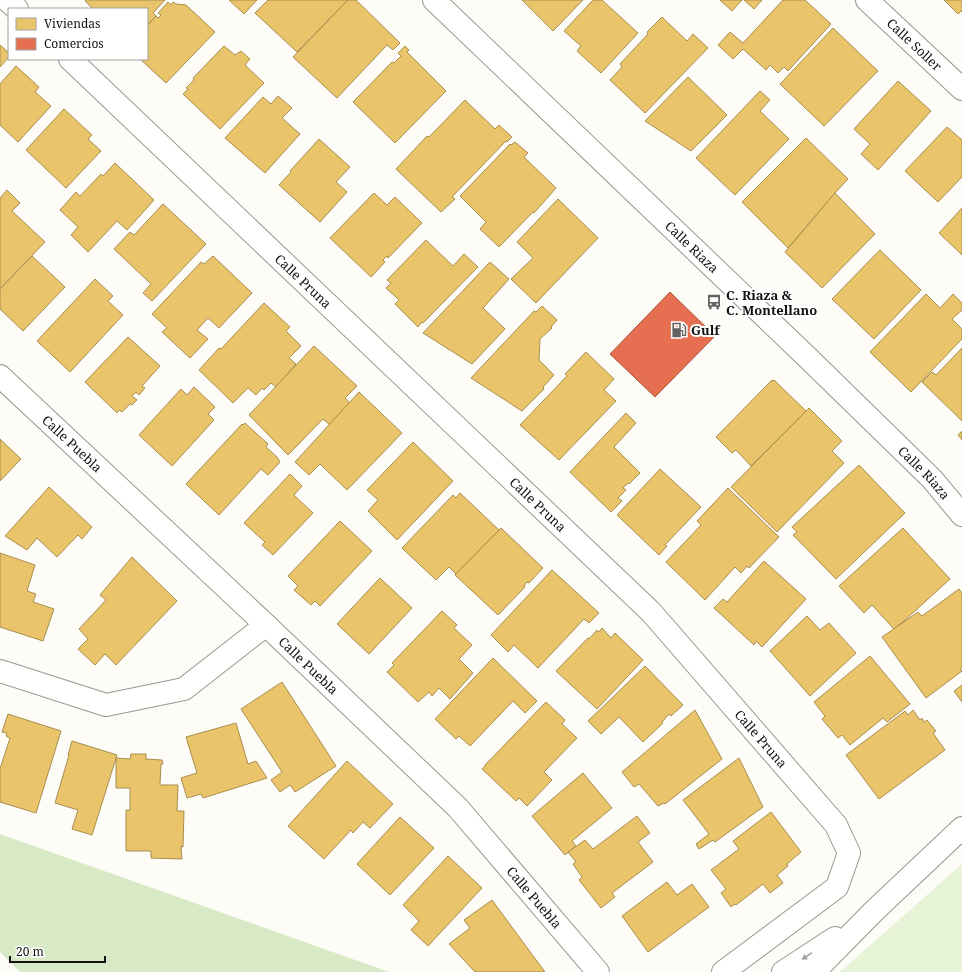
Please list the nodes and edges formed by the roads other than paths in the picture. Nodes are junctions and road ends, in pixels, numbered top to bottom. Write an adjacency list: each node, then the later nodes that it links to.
1 (7, 0): 4 (street)
2 (867, 0): 6 (street, Calle Soller)
3 (444, 3): 8 (street, Calle Riaza)
4 (16, 8)
5 (71, 60): 14 (street, Calle Pruna)
6 (962, 89)
7 (0, 376): 9 (street, Calle Puebla)
8 (962, 515)
9 (266, 624): 10 (street); 13 (street, Calle Puebla)
10 (0, 671)
11 (962, 828): 12 (street)
12 (874, 911): 15 (street, one-way to 15); 16 (street)
13 (598, 972)
14 (723, 972)
15 (783, 972)
16 (814, 972)

